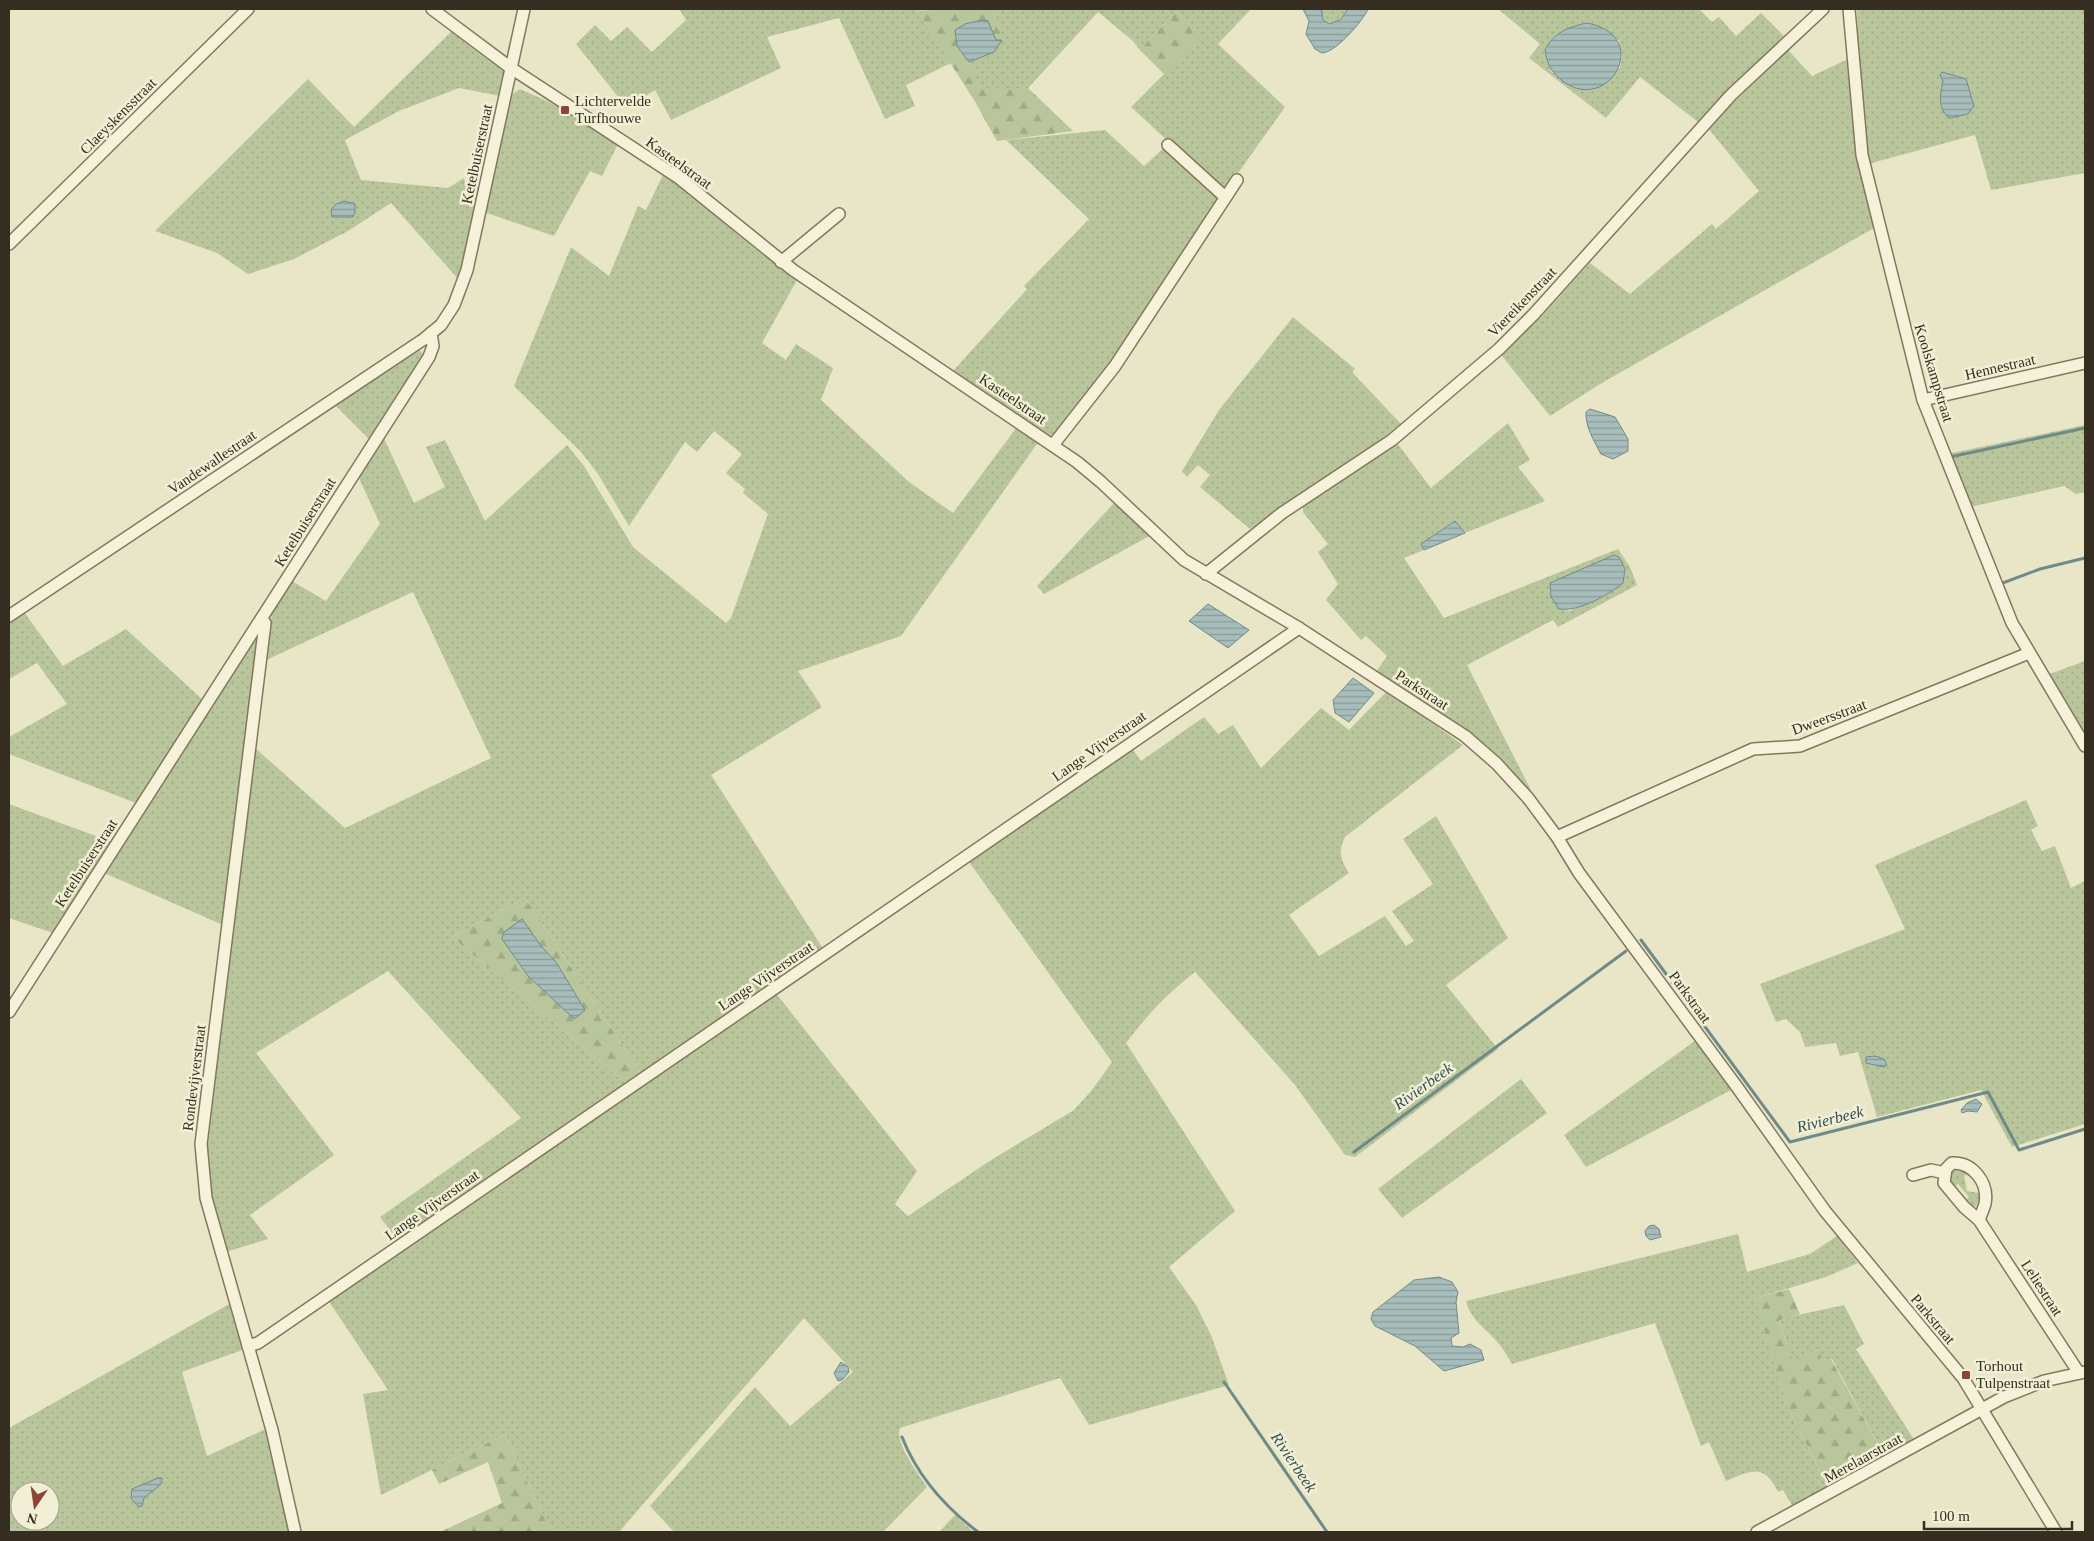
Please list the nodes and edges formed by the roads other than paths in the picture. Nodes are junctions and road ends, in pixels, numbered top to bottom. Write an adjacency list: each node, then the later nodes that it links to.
1 (248, 9): 11 (street, Claeyskensstraat)
2 (432, 9): 6 (street, Kasteelstraat)
3 (524, 9): 6 (street, Ketelbuiserstraat)
4 (1823, 9): 17 (street, Viereikenstraat)
5 (1849, 9): 15 (street, Koolskampstraat)
6 (510, 68): 12 (street, Kasteelstraat); 13 (street, Ketelbuiserstraat)
7 (1168, 145): 9 (street)
8 (1237, 180): 9 (street, Kasteelstraat)
9 (1224, 196): 16 (street, Kasteelstraat)
10 (839, 214): 12 (street)
11 (9, 244)
12 (781, 262): 16 (street, Kasteelstraat)
13 (431, 333): 18 (street, Vandewallestraat); 19 (street, Ketelbuiserstraat)
14 (2085, 363): 15 (street, Hennestraat)
15 (1923, 400): 21 (street, Koolskampstraat)
16 (1053, 445): 17 (street, Kasteelstraat)
17 (1206, 574): 20 (street, Parkstraat)
18 (9, 616)
19 (262, 619): 24 (street, Ketelbuiserstraat); 28 (street, Rondevijverstraat)
20 (1299, 628): 23 (street, Parkstraat); 28 (street, Lange Vijverstraat)
21 (2029, 653): 22 (street, Koolskampstraat); 23 (street, Dweersstraat)
22 (2085, 746)
23 (1557, 837): 30 (street, Parkstraat)
24 (9, 1012)
25 (1945, 1173): 26 (street); 27 (street, Leliestraat); 27 (street)
26 (1913, 1175)
27 (1979, 1220): 29 (street, Leliestraat)
28 (248, 1346): 31 (street, Rondevijverstraat)
29 (2082, 1372): 30 (street, Merelaarstraat)
30 (1983, 1408): 32 (street, Merelaarstraat); 33 (street, Parkstraat)
31 (295, 1532)
32 (1757, 1532)
33 (2056, 1532)

